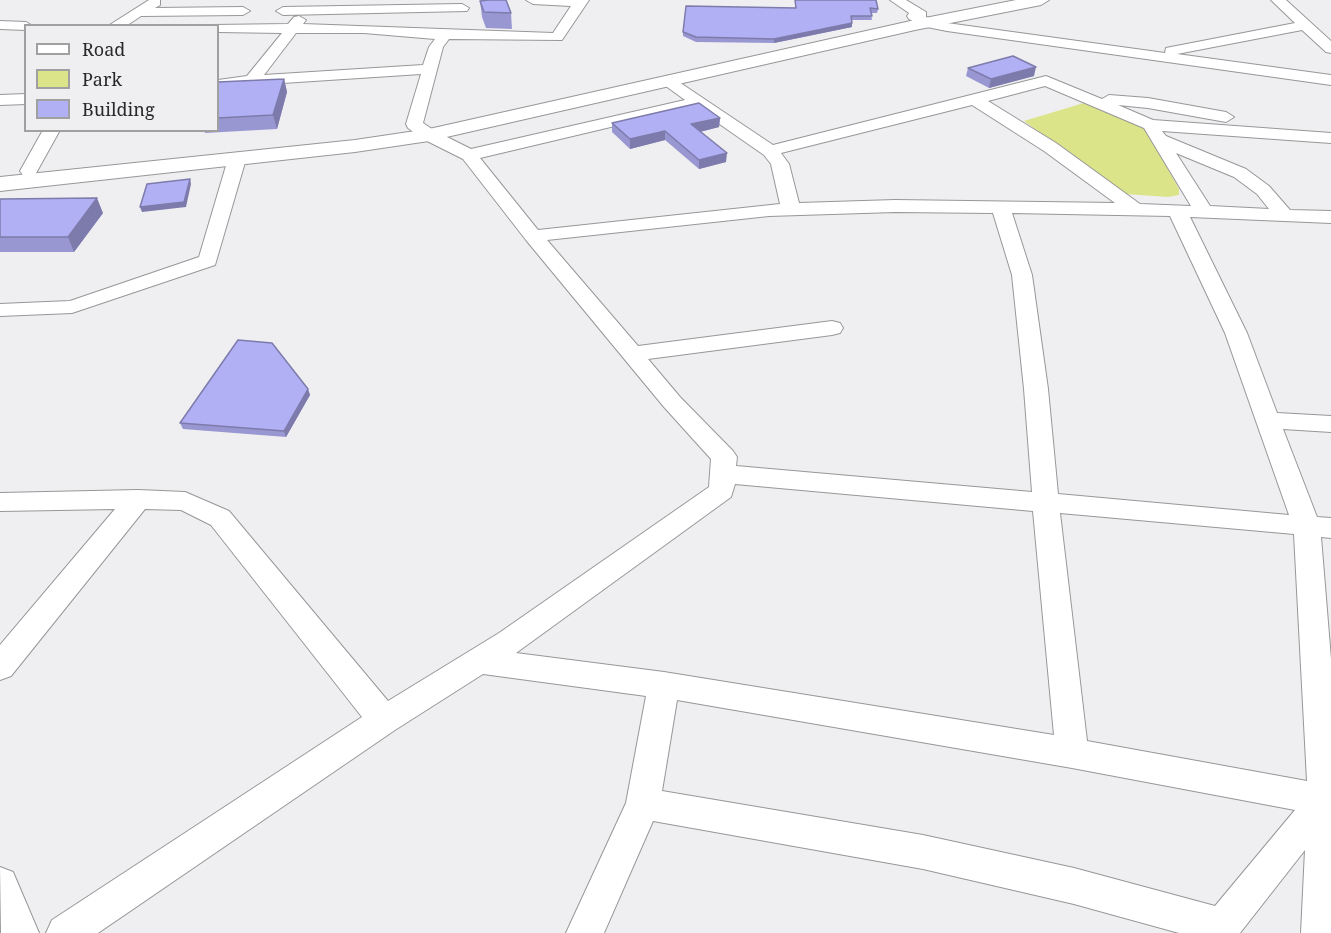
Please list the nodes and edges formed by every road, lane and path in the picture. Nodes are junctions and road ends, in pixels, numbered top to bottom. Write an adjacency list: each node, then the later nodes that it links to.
1 (157, 0): 10 (street)
2 (533, 0): 7 (street)
3 (897, 0): 11 (street)
4 (997, 0): 11 (main road)
5 (1041, 0): 11 (main road)
6 (1278, 0): 14 (street)
7 (580, 1): 18 (street)
8 (465, 4): 9 (street); 18 (street)
9 (309, 6): 10 (street); 17 (street)
10 (142, 12): 12 (street)
11 (921, 18): 20 (street); 24 (main road); 29 (main road)
12 (119, 24)
13 (0, 25): 15 (street)
14 (1305, 25): 19 (street); 20 (street)
15 (24, 26)
16 (219, 28): 17 (street)
17 (292, 28): 18 (street); 22 (street)
18 (445, 34): 21 (street)
19 (1331, 49)
20 (1150, 55): 23 (street)
21 (429, 69): 22 (street); 29 (street)
22 (252, 80): 25 (street)
23 (1331, 80)
24 (668, 81): 28 (street); 29 (main road)
25 (219, 84)
26 (975, 99): 27 (street); 34 (street); 42 (street)
27 (1090, 100): 31 (street); 32 (street)
28 (697, 102): 34 (street); 35 (street)
29 (422, 129): 35 (street); 36 (main road); 37 (main road)
30 (51, 132): 37 (street)
31 (1155, 132): 32 (street); 43 (street); 44 (street)
32 (1260, 133): 33 (street)
33 (1331, 138)
34 (770, 151): 40 (street)
35 (469, 155): 46 (street)
36 (237, 159): 39 (main road); 47 (street)
37 (29, 171): 38 (main road)
38 (0, 174)
39 (0, 184)
40 (791, 209): 41 (street); 46 (street)
41 (1001, 209): 42 (street); 55 (street)
42 (1135, 209): 43 (street)
43 (1191, 212): 44 (street); 50 (street)
44 (1284, 215): 45 (street)
45 (1331, 217)
46 (533, 236): 49 (street)
47 (0, 310)
48 (832, 328): 49 (street)
49 (632, 354): 52 (street)
50 (1268, 420): 51 (street); 56 (street)
51 (1331, 424)
52 (724, 474): 55 (street); 57 (street)
53 (138, 499): 54 (street); 58 (street); 60 (street)
54 (0, 502)
55 (1046, 504): 56 (street); 61 (street)
56 (1319, 527): 62 (street)
57 (479, 661): 59 (street); 60 (street)
58 (0, 667)
59 (664, 685): 61 (street); 63 (street)
60 (384, 720): 67 (street)
61 (1072, 753): 62 (street)
62 (1328, 800): 65 (street); 69 (street)
63 (643, 804): 65 (street); 68 (street)
64 (0, 885): 66 (street)
65 (1219, 930)
66 (20, 933)
67 (65, 933)
68 (585, 933)
69 (1320, 933)

